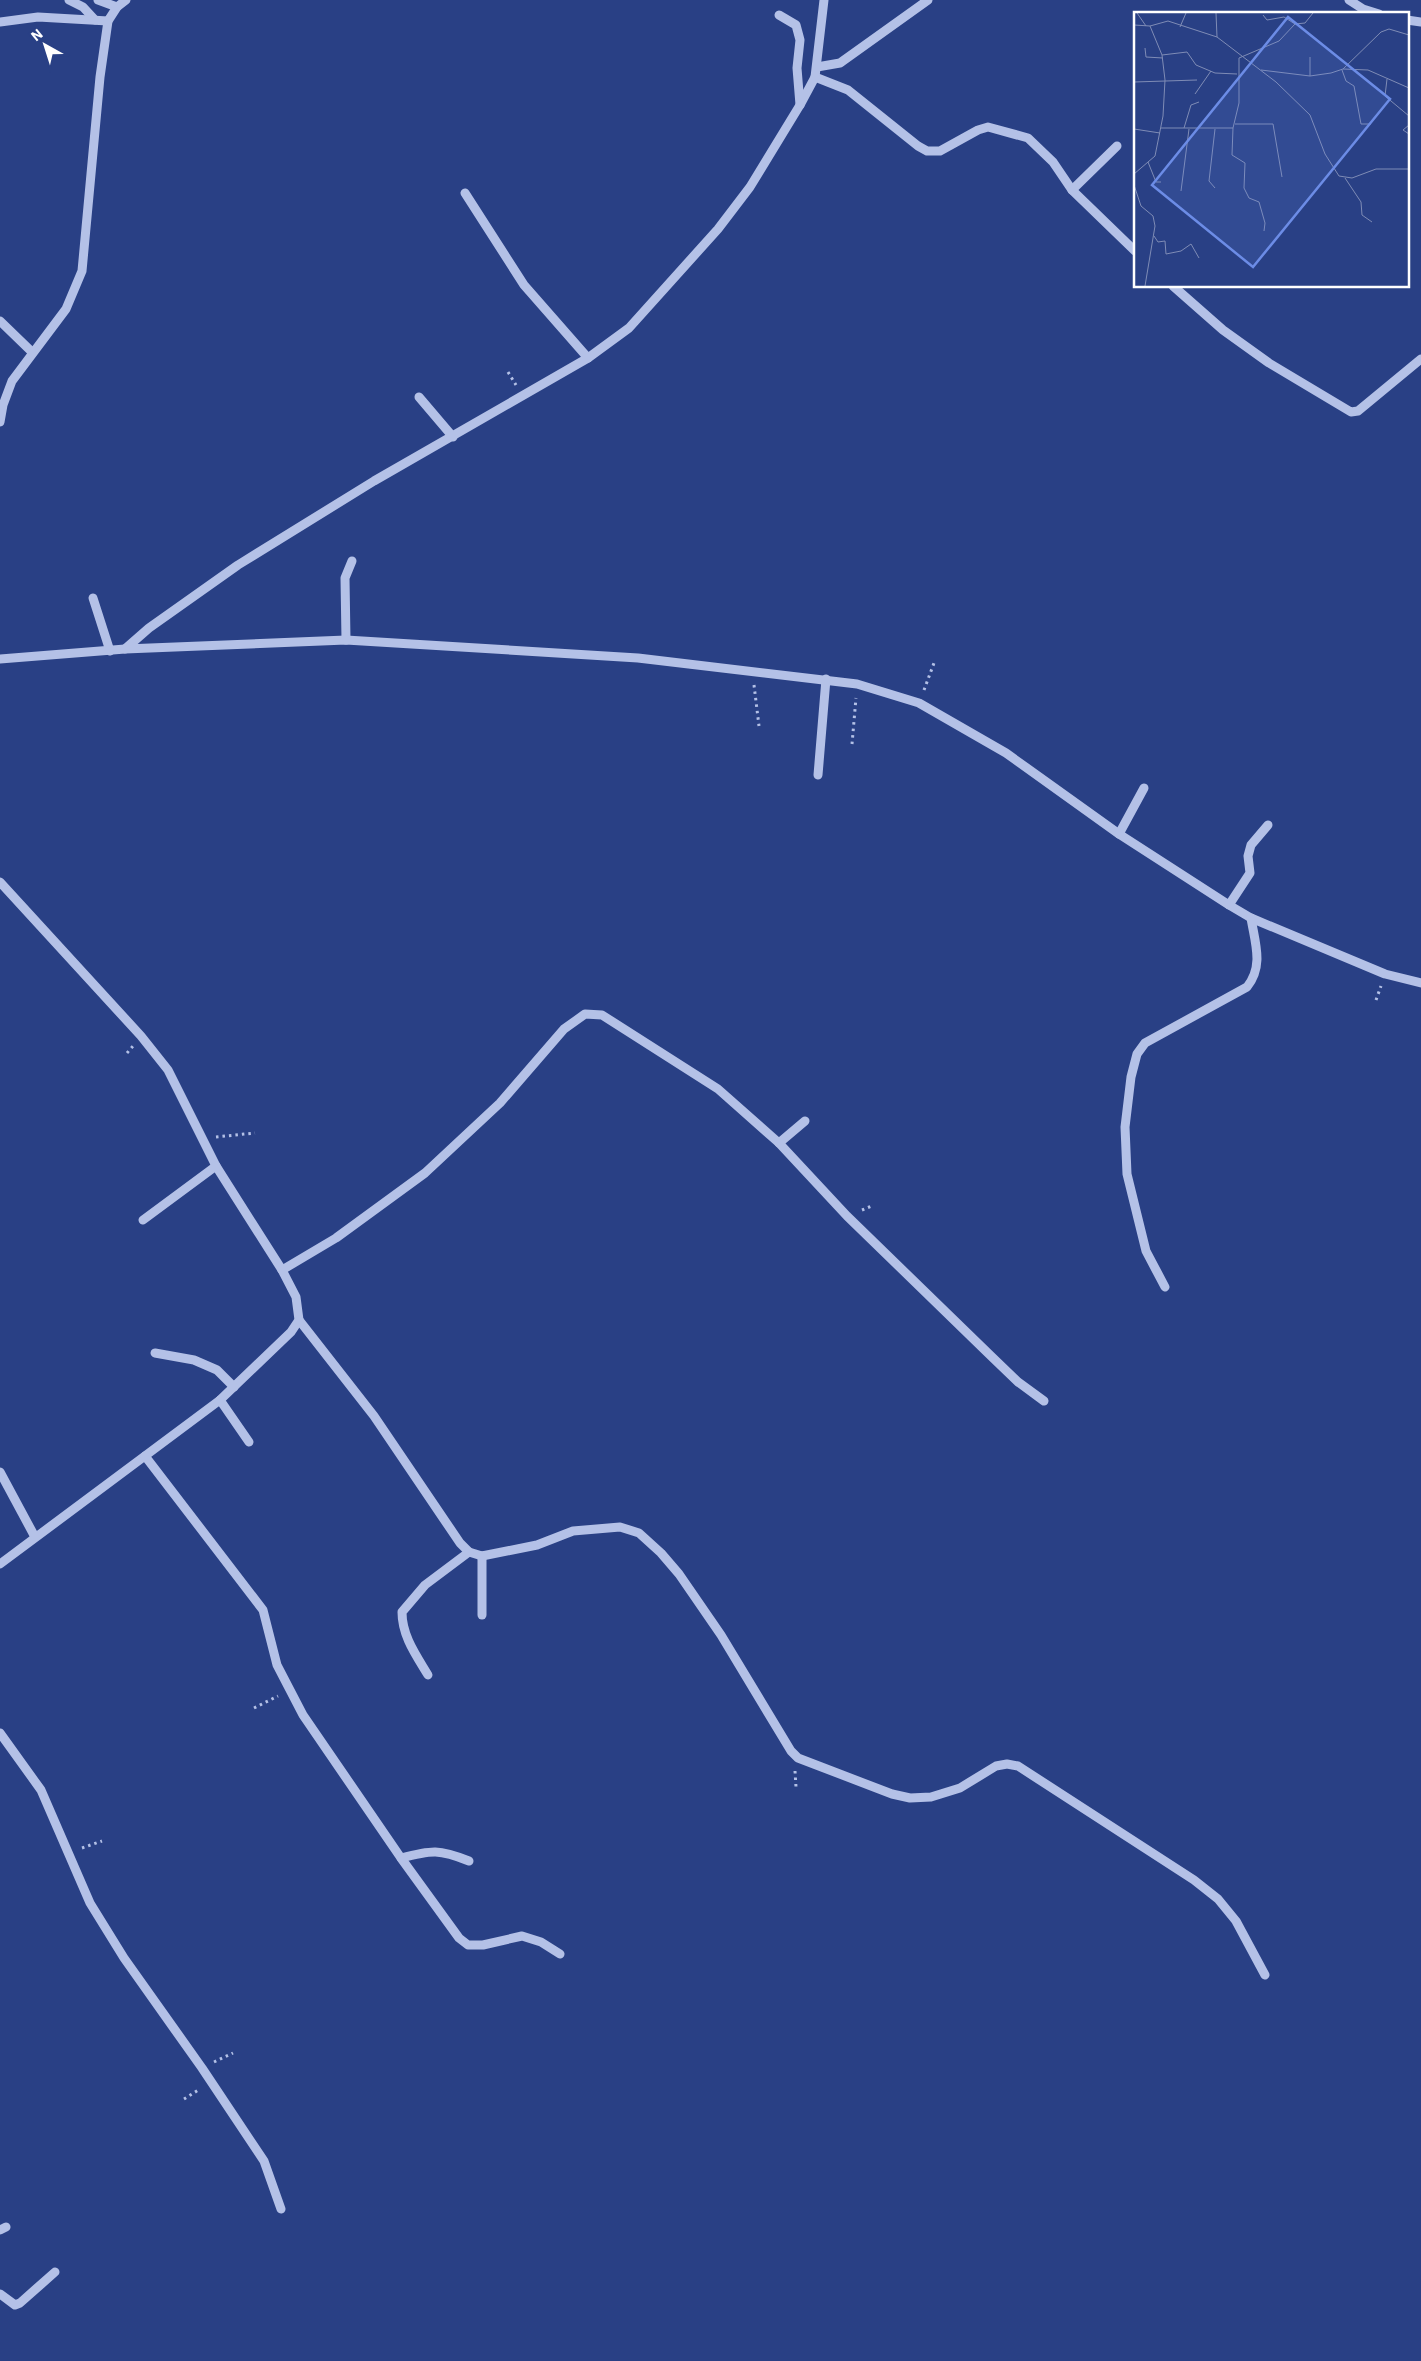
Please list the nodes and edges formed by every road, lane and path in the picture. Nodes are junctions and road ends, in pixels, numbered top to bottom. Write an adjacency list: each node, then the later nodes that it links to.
1 (68, 0): 10 (street)
2 (98, 0): 7 (street)
3 (126, 0): 7 (street)
4 (824, 0): 15 (street)
5 (928, 0): 15 (street)
6 (1349, 0): 8 (street)
7 (117, 7): 12 (street)
8 (1373, 12)
9 (779, 15): 17 (street)
10 (95, 20): 12 (street); 13 (street)
11 (1408, 20): 14 (street)
12 (108, 21): 24 (street)
13 (0, 22)
14 (1421, 22)
15 (817, 67): 16 (street)
16 (815, 77): 17 (street); 19 (street)
17 (800, 105): 25 (street)
18 (1117, 146): 19 (street)
19 (1072, 190): 21 (street)
20 (466, 193): 25 (street)
21 (1134, 250)
22 (1175, 288): 26 (street)
23 (0, 321): 24 (street)
24 (32, 352): 28 (street)
25 (588, 358): 29 (street)
26 (1421, 359)
27 (419, 397): 29 (street)
28 (0, 422)
29 (452, 437): 33 (street)
30 (352, 561): 32 (street)
31 (93, 598): 34 (street)
32 (346, 640): 33 (street); 37 (street)
33 (125, 650): 34 (street)
34 (110, 651): 35 (street)
35 (0, 659)
36 (934, 663): 40 (path)
37 (752, 672): 38 (street); 41 (path)
38 (826, 680): 39 (street); 43 (street)
39 (857, 684): 40 (street); 42 (path)
40 (919, 703): 46 (street)
41 (759, 726)
42 (852, 744)
43 (818, 775)
44 (1144, 788): 46 (street)
45 (1268, 825): 48 (street)
46 (1118, 834): 48 (street)
47 (0, 882): 53 (street)
48 (1229, 906): 49 (street)
49 (1251, 918): 50 (street); 58 (street)
50 (1421, 983)
51 (806, 1120): 54 (street)
52 (255, 1133): 53 (path)
53 (203, 1138): 55 (street)
54 (779, 1144): 57 (street); 63 (street)
55 (216, 1166): 56 (street); 57 (street)
56 (143, 1220)
57 (282, 1270): 59 (street)
58 (1165, 1287)
59 (299, 1320): 61 (street); 68 (street)
60 (156, 1353): 61 (street)
61 (234, 1386): 62 (street)
62 (220, 1400): 64 (street); 65 (street)
63 (1044, 1401)
64 (249, 1442)
65 (145, 1456): 67 (street); 73 (street)
66 (0, 1472): 67 (street)
67 (35, 1537): 70 (street)
68 (469, 1552): 69 (street); 72 (street)
69 (482, 1556): 71 (street); 81 (street)
70 (0, 1564)
71 (482, 1615)
72 (428, 1675)
73 (289, 1690): 74 (path); 78 (street)
74 (254, 1708)
75 (0, 1733): 77 (street)
76 (102, 1841): 77 (path)
77 (67, 1853): 83 (street)
78 (401, 1858): 79 (street); 80 (street)
79 (469, 1861)
80 (560, 1954)
81 (1265, 1975)
82 (233, 2053): 83 (path)
83 (202, 2068): 84 (street)
84 (281, 2209)
85 (56, 2272): 86 (street)
86 (0, 2294)

